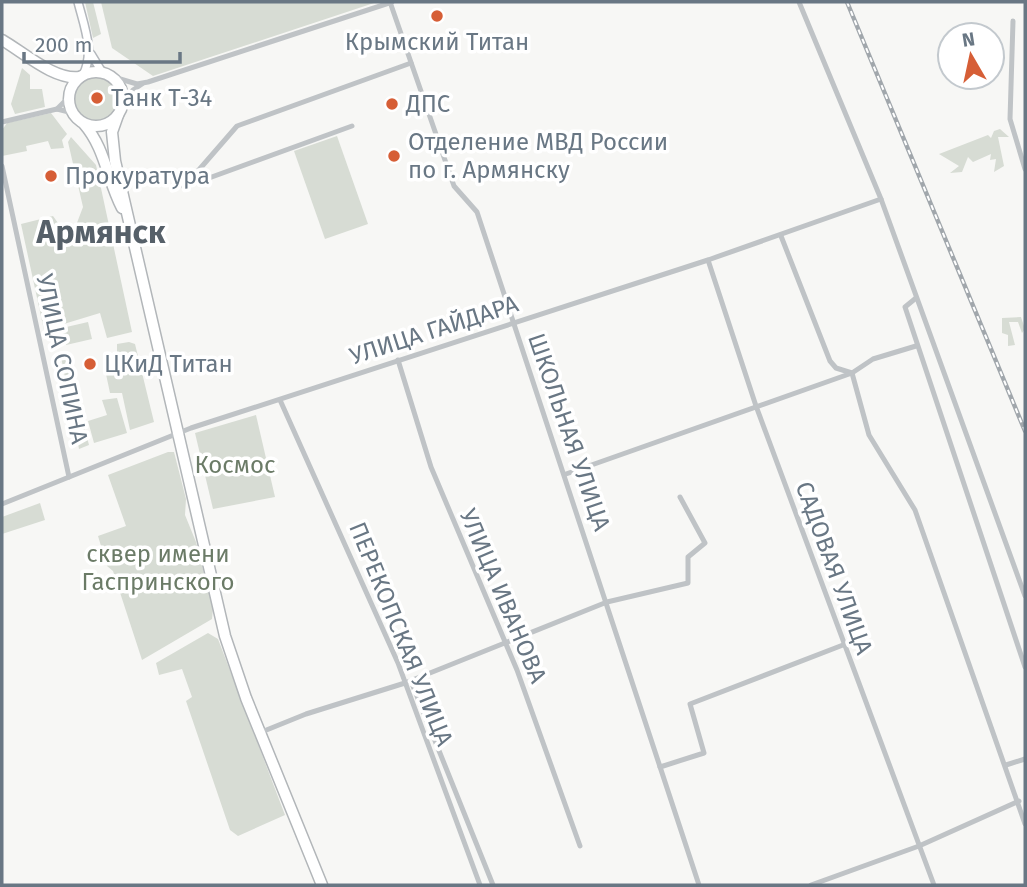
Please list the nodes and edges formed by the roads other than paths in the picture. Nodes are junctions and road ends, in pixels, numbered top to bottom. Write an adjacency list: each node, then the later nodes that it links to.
1 (78, 2): 6 (main road)
2 (391, 2): 7 (street, ШКОЛЬНАЯ УЛИЦА); 11 (street)
3 (799, 2): 22 (street)
4 (1013, 21): 21 (street)
5 (2, 40): 8 (highway)
6 (89, 51): 9 (main road); 10 (main road)
7 (411, 63): 19 (street); 27 (street, ШКОЛЬНАЯ УЛИЦА)
8 (54, 71): 10 (highway); 12 (highway)
9 (106, 74): 10 (highway); 11 (street); 13 (highway)
10 (82, 76): 12 (highway)
11 (148, 82): 13 (street)
12 (69, 95): 14 (street); 15 (highway)
13 (124, 101): 16 (highway)
14 (57, 108): 15 (street); 17 (street)
15 (73, 113): 18 (highway)
16 (118, 115): 18 (highway); 23 (highway)
17 (2, 122)
18 (83, 123): 23 (highway)
19 (352, 126)
20 (2, 166): 35 (street, УЛИЦА СОПИНА)
21 (1025, 169)
22 (881, 199): 24 (street, УЛИЦА ГАЙДАРА); 26 (street)
23 (127, 220): 33 (highway)
24 (780, 236): 25 (street, УЛИЦА ГАЙДАРА); 30 (street)
25 (708, 260): 27 (street, УЛИЦА ГАЙДАРА); 32 (street, САДОВАЯ УЛИЦА)
26 (916, 298): 28 (street); 38 (street)
27 (513, 323): 29 (street, УЛИЦА ГАЙДАРА); 34 (street, ШКОЛЬНАЯ УЛИЦА)
28 (916, 346): 30 (street); 42 (street)
29 (398, 360): 31 (street, УЛИЦА ГАЙДАРА); 40 (street, УЛИЦА ИВАНОВА)
30 (852, 373): 32 (street); 46 (street)
31 (280, 400): 33 (street, УЛИЦА ГАЙДАРА); 43 (street, ПЕРЕКОПСКАЯ УЛИЦА)
32 (756, 406): 34 (street); 41 (street, САДОВАЯ УЛИЦА)
33 (177, 433): 35 (street, УЛИЦА ГАЙДАРА); 44 (highway)
34 (566, 474): 39 (street, ШКОЛЬНАЯ УЛИЦА)
35 (69, 477): 37 (street, УЛИЦА ГАЙДАРА)
36 (680, 497): 39 (street)
37 (2, 505)
38 (1025, 596)
39 (607, 602): 40 (street); 47 (street, ШКОЛЬНАЯ УЛИЦА)
40 (504, 642): 43 (street); 50 (street, УЛИЦА ИВАНОВА)
41 (843, 645): 47 (street); 51 (street, САДОВАЯ УЛИЦА)
42 (1025, 667)
43 (408, 682): 44 (street); 53 (street, ПЕРЕКОПСКАЯ УЛИЦА); 54 (street, ПЕРЕКОПСКАЯ УЛИЦА)
44 (259, 733): 52 (highway)
45 (1025, 759): 46 (street)
46 (1006, 765): 48 (street)
47 (660, 766): 55 (street, ШКОЛЬНАЯ УЛИЦА)
48 (1019, 801): 49 (street); 51 (street)
49 (1025, 824)
50 (580, 846)
51 (919, 846): 56 (street); 57 (street, САДОВАЯ УЛИЦА)
52 (322, 885)
53 (480, 885)
54 (493, 885)
55 (699, 885)
56 (811, 885)
57 (934, 885)

